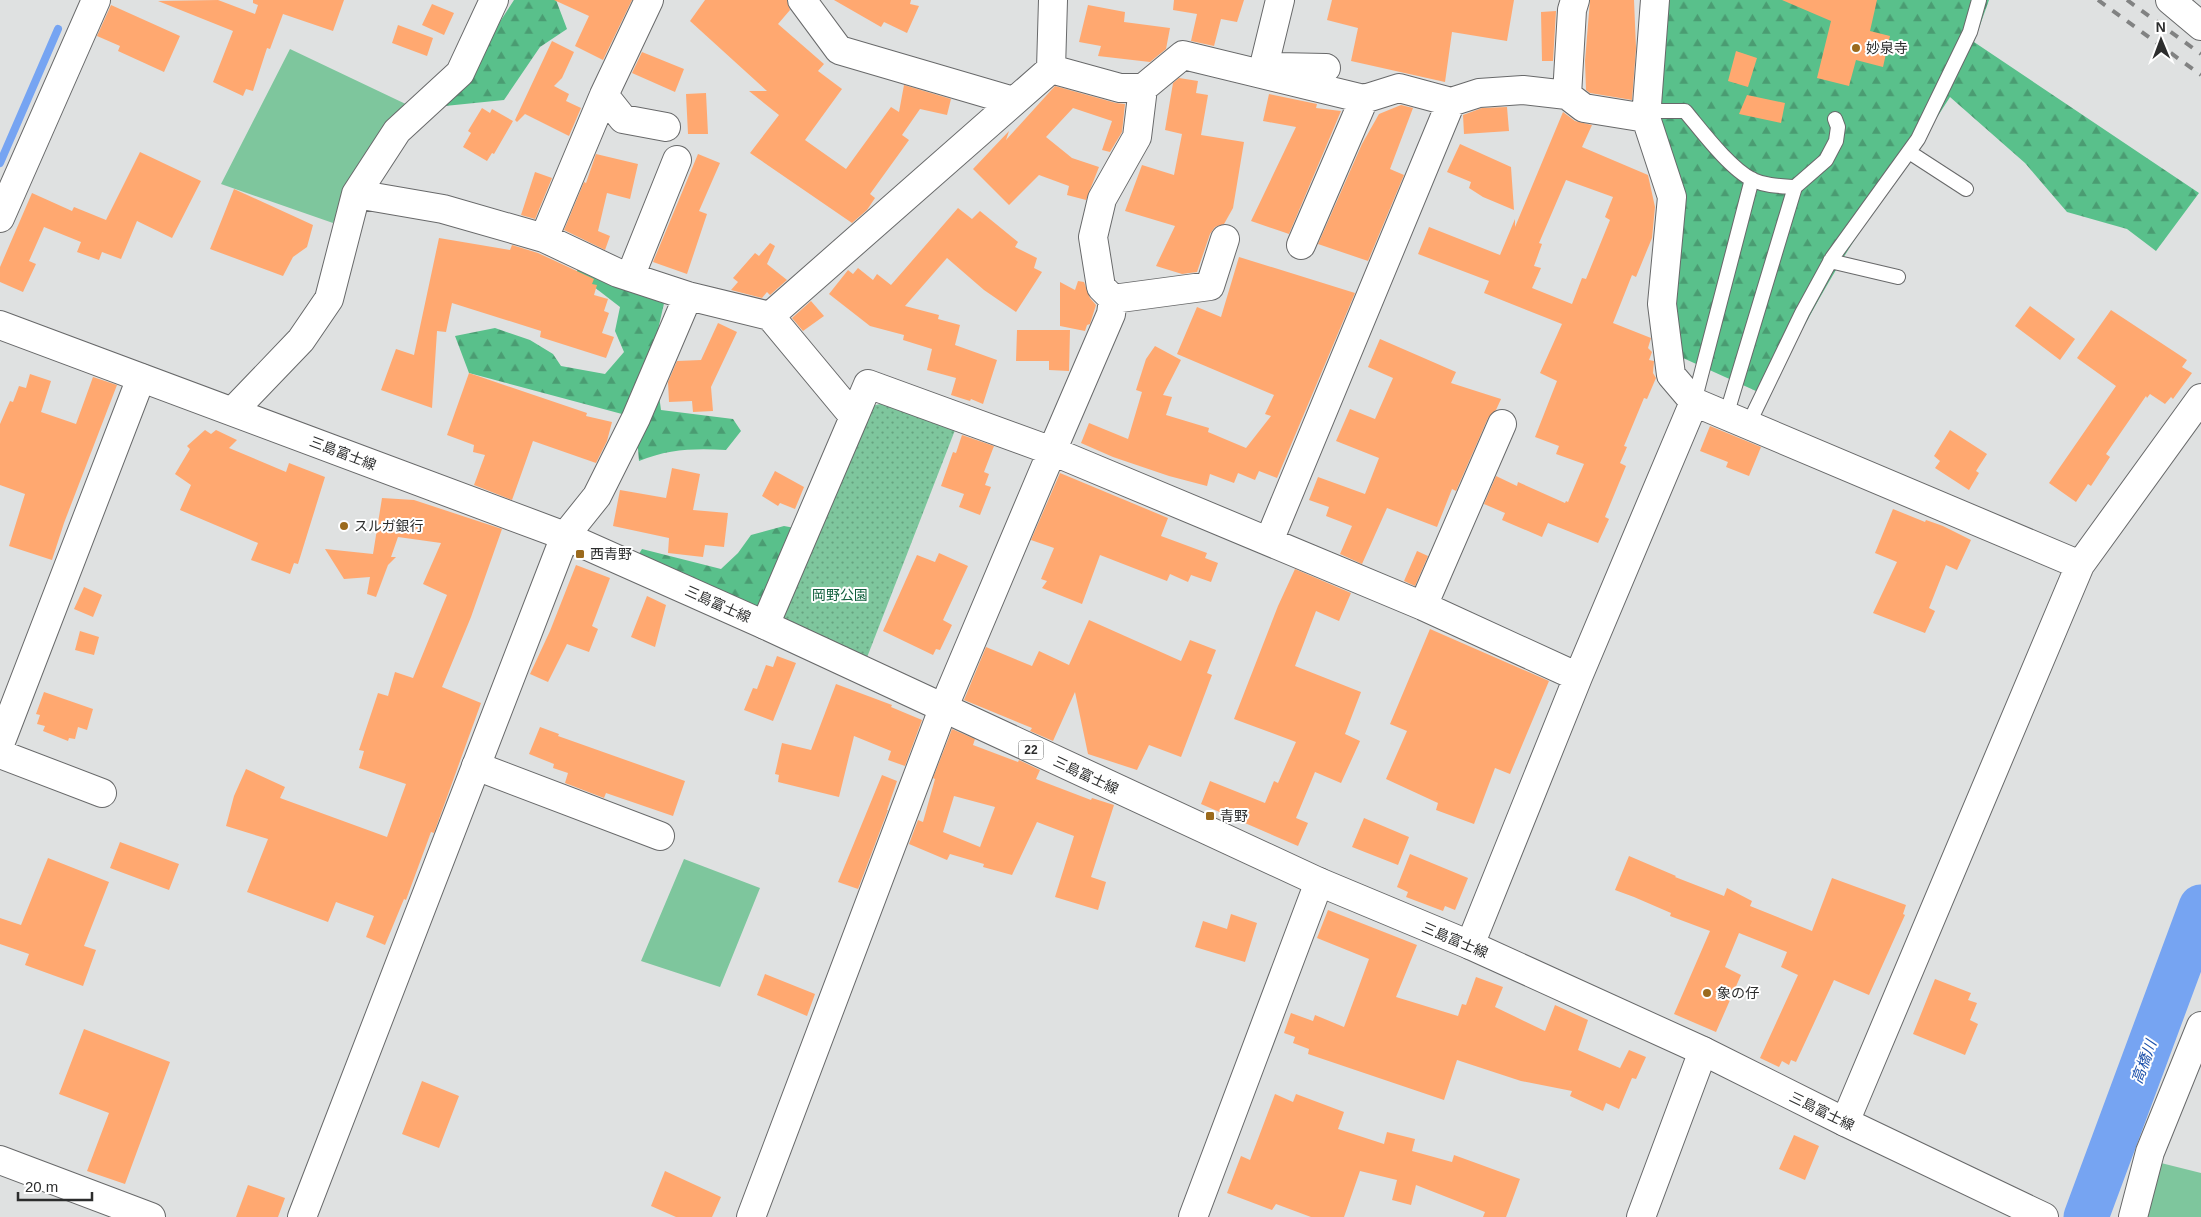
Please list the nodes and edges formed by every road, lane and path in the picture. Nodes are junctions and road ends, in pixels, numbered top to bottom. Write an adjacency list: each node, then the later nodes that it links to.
1 (96, 0): 30 (street)
2 (494, 0): 29 (street)
3 (649, 0): 16 (street)
4 (802, 0): 19 (street)
5 (1053, 0): 13 (street)
6 (1280, 0): 14 (street)
7 (1576, 0): 17 (street)
8 (1655, 0): 21 (street)
9 (1979, 0): 24 (lane)
10 (2170, 0): 11 (street)
11 (2201, 26)
12 (1326, 68): 14 (street)
13 (1052, 69): 15 (street); 19 (street)
14 (1263, 70): 15 (street); 18 (street)
15 (1143, 88): 38 (street)
16 (604, 95): 23 (street); 31 (street)
17 (1567, 96): 20 (street); 21 (street)
18 (1364, 99): 20 (street); 33 (street)
19 (1013, 102): 39 (street)
20 (1451, 102): 50 (street)
21 (1646, 115): 26 (lane); 43 (street)
22 (1835, 119): 27 (lane)
23 (666, 127)
24 (1909, 152): 28 (lane); 34 (lane)
25 (677, 160): 35 (street)
26 (1752, 179): 27 (lane); 43 (lane)
27 (1795, 187): 46 (lane)
28 (1966, 189)
29 (356, 194): 31 (street); 44 (street)
30 (0, 218)
31 (544, 238): 35 (street)
32 (1225, 239): 38 (street)
33 (1301, 245)
34 (1830, 261): 36 (lane); 46 (lane)
35 (630, 277): 37 (street)
36 (1898, 277)
37 (688, 296): 39 (street); 49 (street)
38 (1113, 299): 48 (street)
39 (770, 316): 45 (street)
40 (0, 324): 41 (street, 三島富士線 / 22)
41 (141, 378): 44 (street, 三島富士線 / 22); 56 (street)
42 (2201, 398): 51 (street)
43 (1694, 402): 46 (street); 54 (street)
44 (233, 411): 49 (street, 三島富士線 / 22)
45 (854, 417): 48 (street); 53 (street)
46 (1737, 420): 51 (street)
47 (1502, 424): 52 (street)
48 (1052, 451): 50 (street); 55 (street)
49 (565, 536): 53 (street, 三島富士線 / 22); 58 (street)
50 (1269, 541): 52 (street)
51 (2080, 565): 65 (street)
52 (1423, 606): 54 (street)
53 (765, 625): 55 (street, 三島富士線 / 22)
54 (1578, 677): 62 (street)
55 (943, 709): 61 (street, 三島富士線 / 22); 69 (street)
56 (0, 744)
57 (0, 754): 59 (street)
58 (476, 766): 60 (street); 68 (street)
59 (102, 793)
60 (660, 836)
61 (1319, 882): 62 (street, 三島富士線 / 22); 70 (street)
62 (1470, 945): 64 (street, 三島富士線 / 22)
63 (2201, 1026): 73 (street)
64 (1703, 1051): 65 (street, 三島富士線 / 22); 71 (street)
65 (1845, 1122): 72 (street, 三島富士線 / 22)
66 (0, 1160): 67 (street)
67 (151, 1217)
68 (302, 1217)
69 (751, 1217)
70 (1193, 1217)
71 (1641, 1217)
72 (2044, 1217)
73 (2133, 1217)

